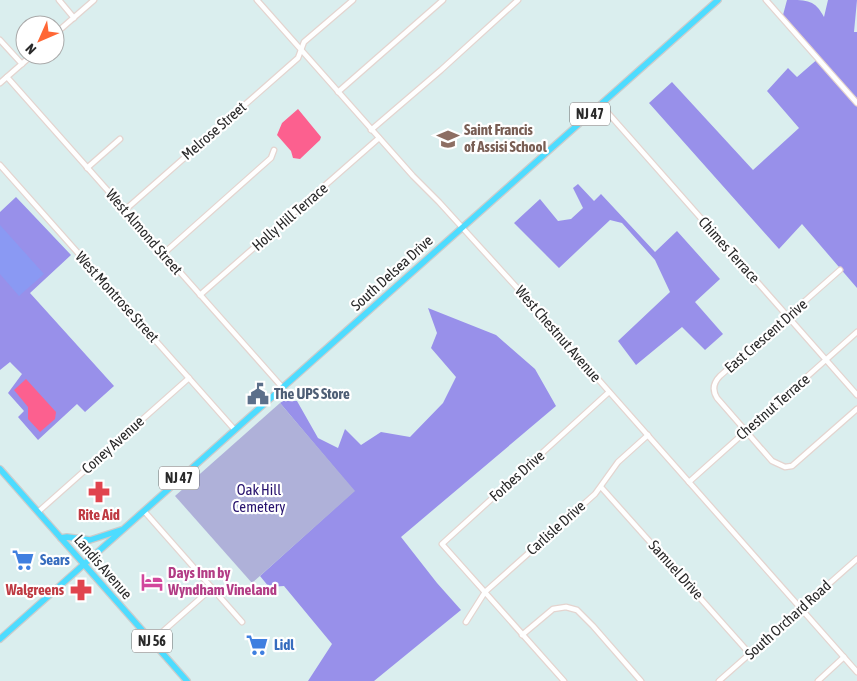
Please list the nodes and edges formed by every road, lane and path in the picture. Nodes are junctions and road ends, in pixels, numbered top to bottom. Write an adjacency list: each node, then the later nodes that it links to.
1 (59, 0): 9 (street)
2 (94, 0): 9 (street)
3 (257, 0): 12 (street, West Chestnut Avenue)
4 (353, 0): 12 (street, Melrose Street)
5 (443, 0): 17 (street)
6 (518, 0): 20 (street)
7 (718, 0): 19 (main road, South Delsea Drive / NJ 47)
8 (766, 0): 18 (street)
9 (74, 18): 10 (street)
10 (65, 26)
11 (0, 40): 13 (street)
12 (301, 50): 17 (street, West Chestnut Avenue); 26 (street, Melrose Street)
13 (15, 56)
14 (21, 65): 15 (street)
15 (7, 77): 16 (street); 25 (street, West Almond Street)
16 (0, 83)
17 (338, 92): 20 (street, West Chestnut Avenue)
18 (857, 104)
19 (601, 105): 27 (main road, South Delsea Drive / NJ 47); 31 (street, Chimes Terrace)
20 (371, 130): 21 (street, West Chestnut Avenue)
21 (379, 138): 27 (street, West Chestnut Avenue); 30 (street, Holly Hill Terrace)
22 (120, 139): 25 (street)
23 (274, 150): 28 (street)
24 (0, 165): 34 (street, West Montrose Street)
25 (88, 168): 26 (street, West Almond Street)
26 (125, 210): 28 (street, West Almond Street)
27 (462, 227): 35 (main road, South Delsea Drive / NJ 47); 36 (street, West Chestnut Avenue)
28 (163, 254): 30 (street, West Almond Street)
29 (840, 270): 31 (street, East Crescent Drive)
30 (200, 295): 35 (street, West Almond Street)
31 (788, 316): 33 (street, Chimes Terrace); 40 (street, East Crescent Drive)
32 (857, 332): 33 (street, Chestnut Terrace)
33 (826, 360): 37 (street, Chimes Terrace); 40 (street, Chestnut Terrace)
34 (189, 378): 39 (street, West Montrose Street); 46 (street, Coney Avenue)
35 (282, 387): 39 (main road, South Delsea Drive / NJ 47)
36 (609, 392): 41 (street, West Chestnut Avenue); 52 (street, Forbes Drive)
37 (857, 395)
38 (857, 409): 40 (street)
39 (234, 429): 45 (main road, South Delsea Drive / NJ 47)
40 (746, 430): 43 (street, Chestnut Terrace)
41 (648, 435): 43 (street, West Chestnut Avenue); 44 (street, Carlisle Drive)
42 (0, 469): 46 (main road, Landis Avenue)
43 (689, 482): 53 (street, West Chestnut Avenue)
44 (601, 487): 52 (street, Carlisle Drive); 59 (street, Samuel Drive)
45 (144, 511): 47 (main road, South Delsea Drive / NJ 47); 51 (street)
46 (38, 512): 48 (main road, Landis Avenue)
47 (125, 528): 48 (main road); 50 (main road, South Delsea Drive / NJ 47)
48 (61, 538): 50 (main road, Landis Avenue)
49 (857, 558): 53 (street, South Orchard Road)
50 (84, 564): 57 (main road, NJ 47); 58 (main road, Landis Avenue / NJ 56)
51 (212, 588): 54 (street); 58 (street)
52 (485, 592): 55 (street, Carlisle Drive); 56 (street)
53 (801, 608): 59 (street, South Orchard Road); 60 (street, West Chestnut Avenue)
54 (242, 622)
55 (466, 622)
56 (522, 635): 63 (street); 64 (street)
57 (0, 638)
58 (152, 641): 62 (main road, Landis Avenue / NJ 56)
59 (750, 654): 65 (street, South Orchard Road)
60 (844, 658): 61 (street, West Chestnut Avenue); 66 (street)
61 (857, 672)
62 (188, 681)
63 (564, 681)
64 (641, 681)
65 (719, 681)
66 (818, 681)

